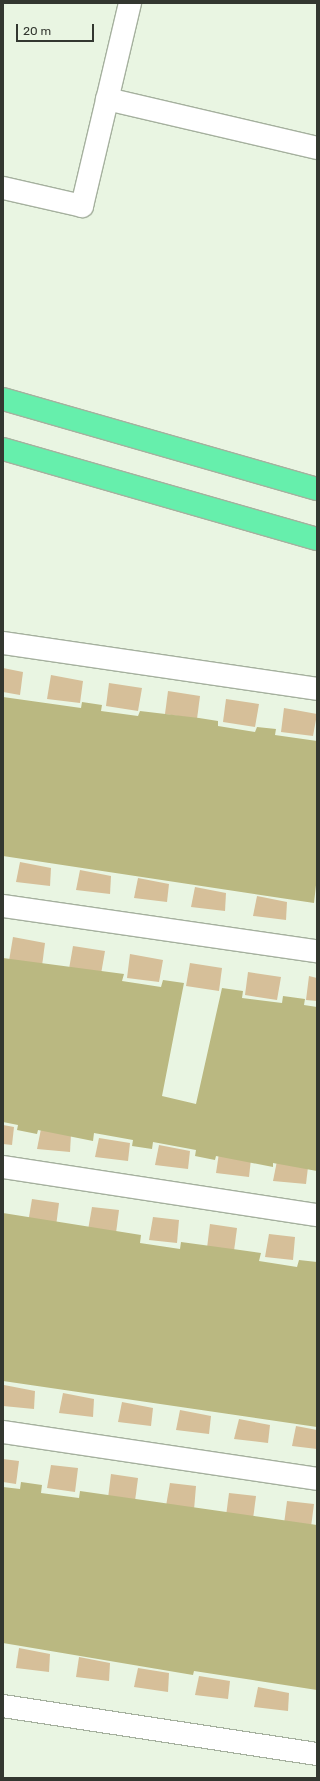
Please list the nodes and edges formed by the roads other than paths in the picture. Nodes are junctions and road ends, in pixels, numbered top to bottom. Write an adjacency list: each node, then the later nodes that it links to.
1 (130, 3): 2 (street)
2 (107, 99): 3 (street); 4 (street)
3 (317, 148)
4 (3, 188)
5 (3, 399): 7 (highway)
6 (3, 449): 8 (highway)
7 (317, 489)
8 (317, 539)
9 (3, 643): 10 (street)
10 (317, 689)
11 (3, 906): 12 (street)
12 (317, 951)
13 (3, 1167): 14 (street)
14 (317, 1215)
15 (3, 1432): 16 (street)
16 (317, 1479)
17 (3, 1706): 18 (street)
18 (317, 1754)

